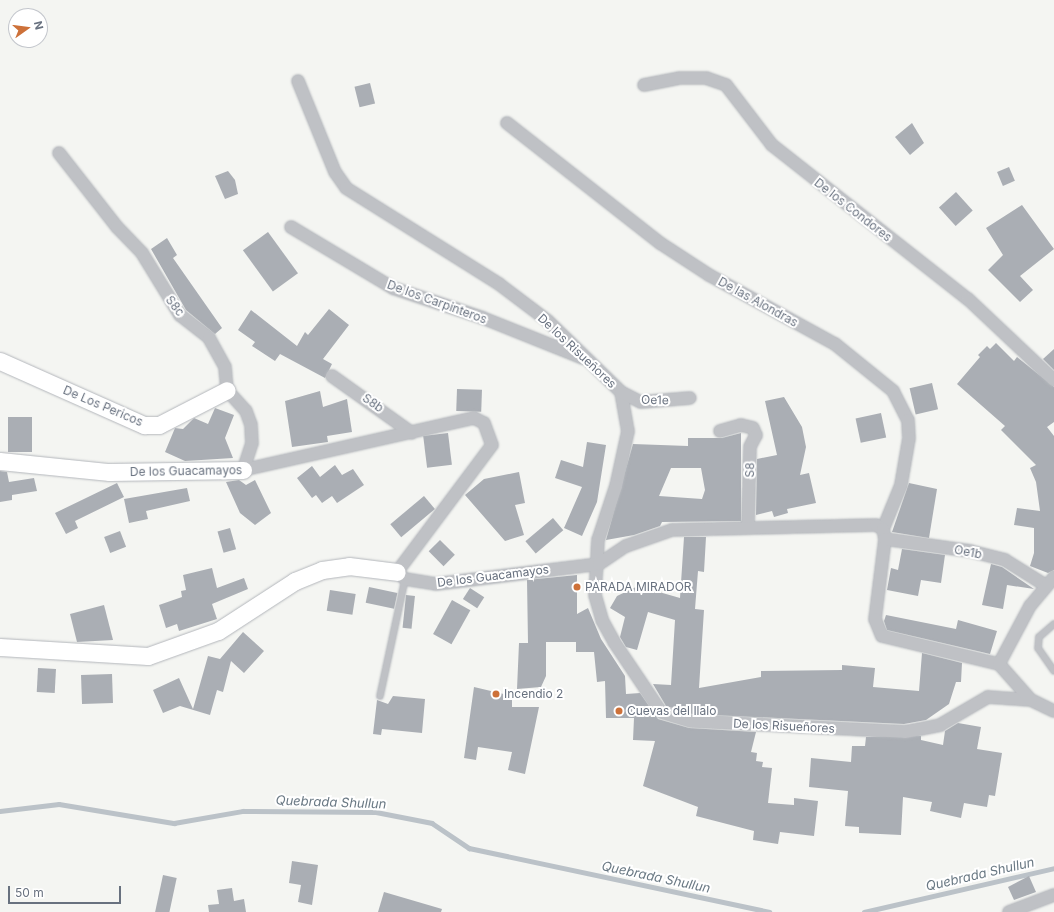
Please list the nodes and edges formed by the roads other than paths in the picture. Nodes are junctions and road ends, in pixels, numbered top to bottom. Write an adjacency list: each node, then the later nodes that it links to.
1 (298, 81): 7 (street, De los Risueñores)
2 (644, 84): 9 (street, De los Condores)
3 (507, 123): 18 (street, De las Alondras)
4 (59, 153): 10 (street, S8c)
5 (291, 227): 7 (street, De los Carpinteros)
6 (0, 361): 10 (street, De Los Pericos)
7 (590, 361): 11 (street, De los Risueñores)
8 (332, 376): 14 (street, S8b)
9 (1054, 380)
10 (227, 390): 16 (street)
11 (621, 392): 12 (street, Oe1e); 19 (street, De los Risueñores)
12 (690, 398)
13 (720, 431): 17 (street, S8)
14 (412, 433): 16 (street, De los Guacamayos); 20 (street, De los Guacamayos)
15 (0, 461): 16 (street, De los Guacamayos)
16 (242, 470)
17 (748, 525): 18 (street, De los Guacamayos); 19 (street, De los Guacamayos)
18 (884, 534): 21 (street, Oe1b); 24 (street)
19 (599, 564): 20 (street, De los Guacamayos); 27 (street, De los Risueñores)
20 (401, 575): 23 (street); 26 (lane)
21 (1050, 581): 24 (street)
22 (1054, 624): 25 (lane)
23 (0, 647)
24 (999, 664): 27 (street)
25 (1054, 671)
26 (380, 696)
27 (1031, 700): 28 (street, De los Risueñores)
28 (1054, 711)
29 (1054, 895): 30 (street)
30 (1012, 911)

